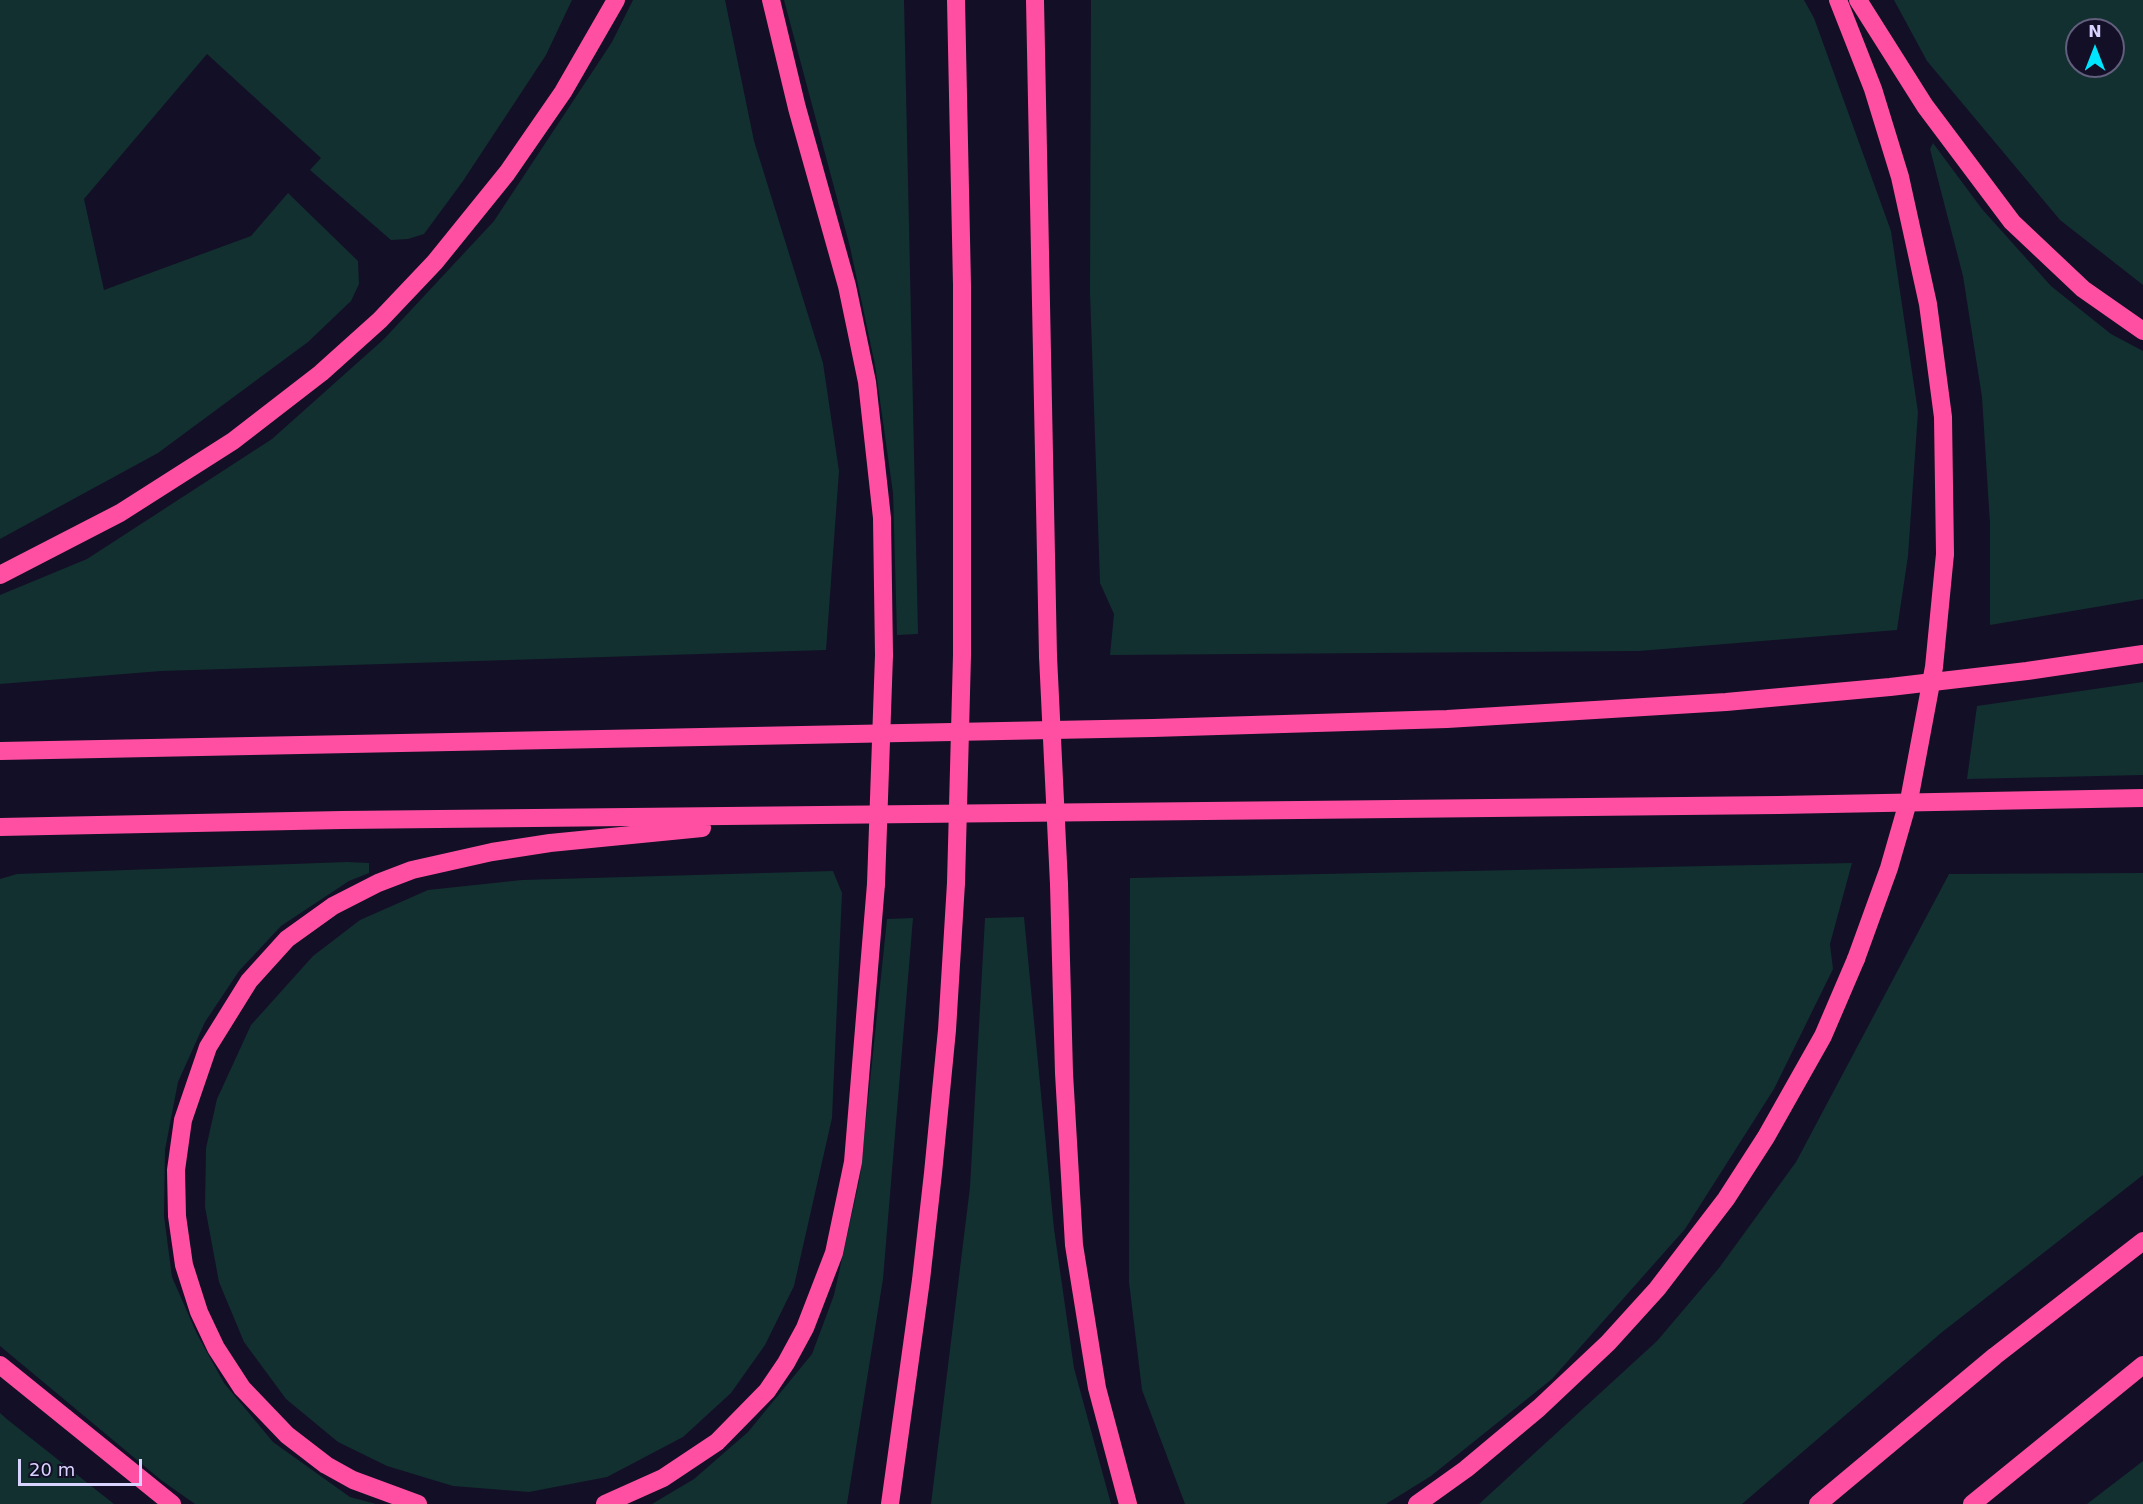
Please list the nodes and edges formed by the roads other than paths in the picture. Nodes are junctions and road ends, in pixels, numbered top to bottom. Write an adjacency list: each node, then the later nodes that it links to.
1 (616, 0): 8 (highway)
2 (771, 0): 19 (highway, bridge)
3 (956, 0): 20 (highway, bridge)
4 (1035, 0): 21 (highway, bridge)
5 (1838, 0): 22 (highway, bridge)
6 (1858, 0): 7 (highway)
7 (2143, 331)
8 (0, 575)
9 (2143, 654): 10 (highway)
10 (0, 751)
11 (2143, 798): 12 (highway)
12 (824, 816): 13 (highway); 18 (highway)
13 (0, 827)
14 (2143, 1241): 23 (highway)
15 (0, 1365): 17 (highway)
16 (2143, 1365): 24 (highway)
17 (172, 1504)
18 (418, 1504)
19 (605, 1504)
20 (890, 1504)
21 (1128, 1504)
22 (1417, 1504)
23 (1818, 1504)
24 (1972, 1504)

